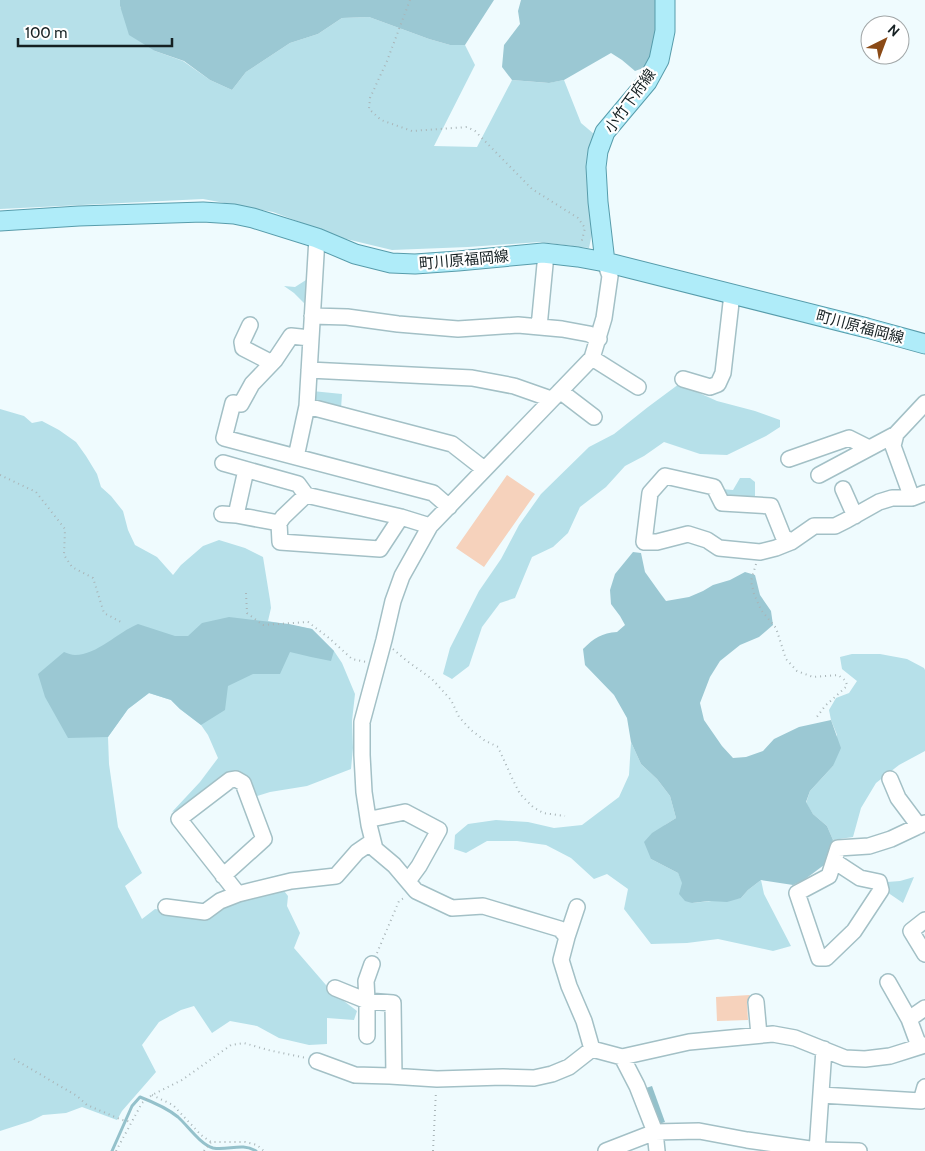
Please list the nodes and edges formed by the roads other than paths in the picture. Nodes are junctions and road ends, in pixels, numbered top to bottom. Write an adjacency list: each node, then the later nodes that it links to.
1 (665, 0): 5 (main road, 小竹下府線)
2 (0, 221): 3 (main road, 町川原福岡線)
3 (317, 238): 4 (main road, 町川原福岡線); 7 (street)
4 (546, 254): 5 (main road, 町川原福岡線); 9 (street)
5 (605, 262): 6 (main road, 町川原福岡線); 11 (street)
6 (732, 294): 12 (main road, 町川原福岡線); 16 (street)
7 (312, 316): 9 (street); 10 (street)
8 (250, 325): 14 (street)
9 (539, 327): 11 (street)
10 (310, 338): 14 (street); 15 (street)
11 (599, 339): 13 (street)
12 (925, 344)
13 (592, 358): 17 (street); 18 (street)
14 (272, 363): 24 (street)
15 (309, 370): 18 (street); 20 (street)
16 (683, 379)
17 (638, 387)
18 (556, 395): 21 (street); 28 (street)
19 (925, 403): 22 (street)
20 (307, 406): 24 (street); 28 (street)
21 (594, 418)
22 (896, 434): 23 (street); 32 (street)
23 (869, 448): 25 (street); 29 (street)
24 (296, 457): 33 (street)
25 (789, 458)
26 (223, 463): 27 (street)
27 (246, 470): 31 (street); 36 (street)
28 (484, 470): 33 (street)
29 (819, 474)
30 (842, 489): 34 (street)
31 (306, 495): 35 (street); 36 (street)
32 (918, 495): 34 (street)
33 (449, 507): 37 (street)
34 (855, 516): 38 (street)
35 (401, 517): 36 (street); 37 (street)
36 (280, 523)
37 (430, 526): 40 (street)
38 (791, 542): 38 (street)
39 (890, 779): 41 (street)
40 (368, 818): 42 (street); 45 (street)
41 (922, 824): 43 (street)
42 (373, 841): 45 (street); 46 (street)
43 (834, 862): 43 (street)
44 (223, 876): 44 (street); 46 (street)
45 (412, 886): 50 (street)
46 (238, 894): 47 (street)
47 (166, 907)
48 (577, 907): 50 (street)
49 (925, 920): 51 (street)
50 (567, 937): 63 (street)
51 (925, 954)
52 (372, 964): 55 (street)
53 (888, 982): 58 (street)
54 (335, 988): 55 (street)
55 (367, 1001): 60 (street); 66 (street)
56 (756, 1002): 59 (street)
57 (925, 1008): 58 (street)
58 (909, 1019): 61 (street)
59 (759, 1035): 62 (street); 64 (street)
60 (367, 1036)
61 (922, 1045): 62 (street)
62 (824, 1048): 68 (street)
63 (592, 1049): 64 (street); 66 (street)
64 (622, 1056): 69 (street)
65 (317, 1061): 66 (street)
66 (394, 1076)
67 (925, 1087): 68 (street)
68 (821, 1095): 71 (street)
69 (655, 1132): 70 (street); 72 (street); 73 (street)
70 (745, 1145): 71 (street)
71 (817, 1150): 74 (street)
72 (606, 1151)
73 (658, 1151)
74 (860, 1151)

